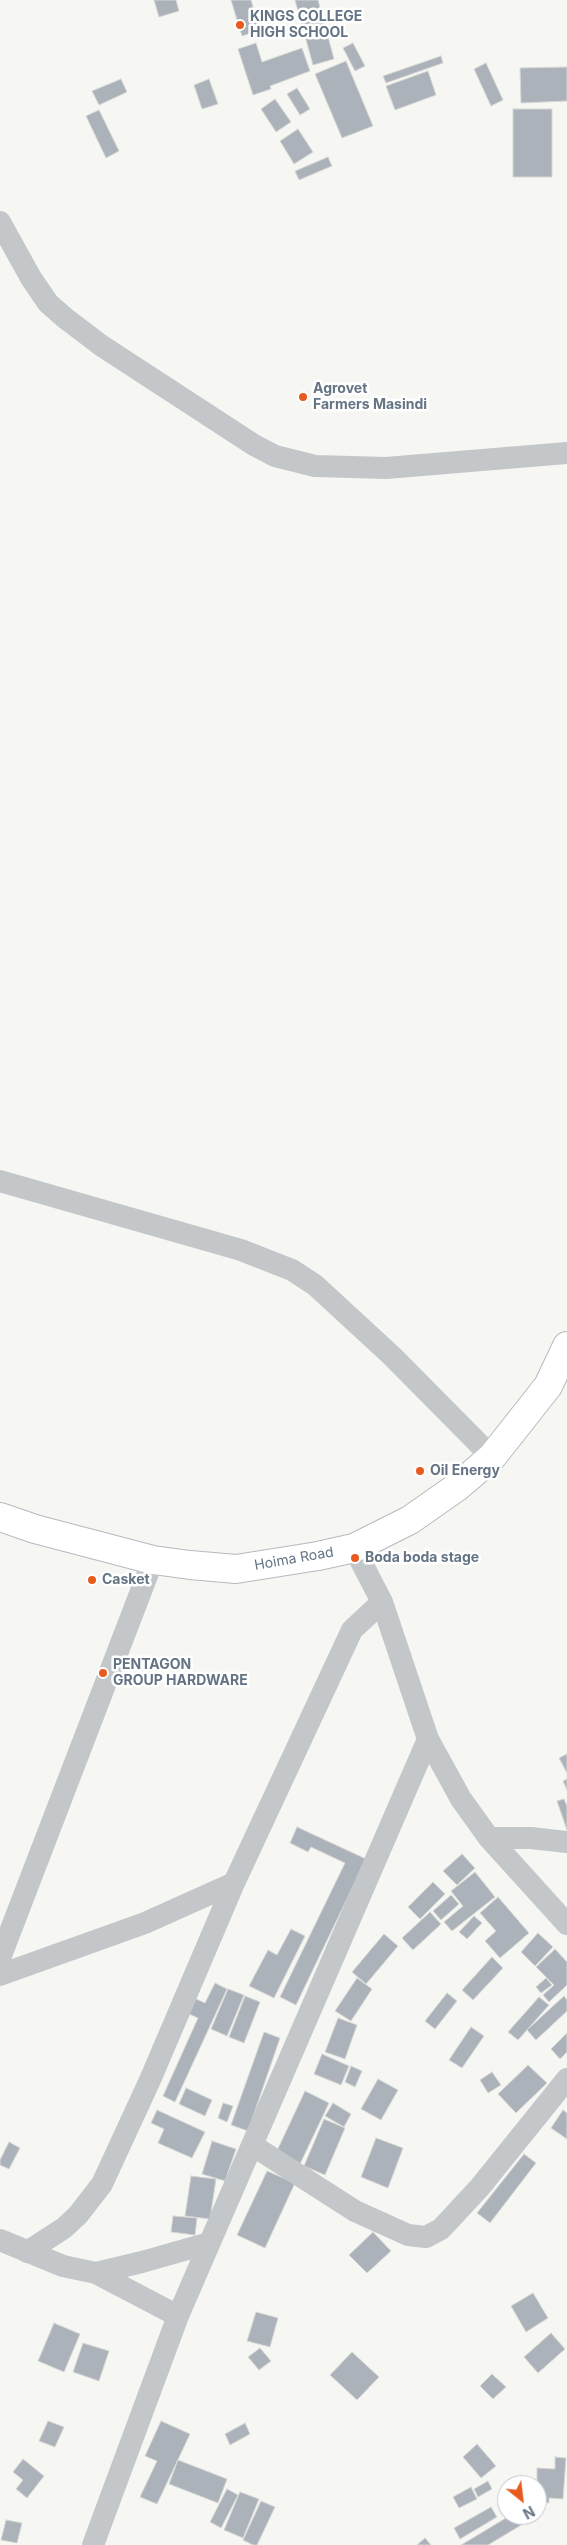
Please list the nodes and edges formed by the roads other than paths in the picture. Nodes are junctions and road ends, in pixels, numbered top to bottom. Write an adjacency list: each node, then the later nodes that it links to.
1 (0, 222): 2 (street)
2 (567, 453)
3 (0, 1181): 5 (street)
4 (567, 1346): 5 (main road, Hoima Road)
5 (492, 1457): 7 (main road, Hoima Road)
6 (0, 1517): 8 (main road, Hoima Road)
7 (354, 1548): 8 (main road, Hoima Road); 9 (street)
8 (153, 1560): 15 (street)
9 (382, 1602): 10 (street); 13 (street)
10 (428, 1739): 11 (street); 18 (street)
11 (489, 1838): 12 (street); 14 (street)
12 (567, 1842)
13 (234, 1883): 16 (street); 21 (street)
14 (567, 1924)
15 (0, 1958)
16 (0, 1975)
17 (567, 2079): 18 (street)
18 (252, 2145): 20 (street)
19 (0, 2240): 21 (street)
20 (209, 2242): 22 (street); 23 (street)
21 (27, 2252): 22 (street)
22 (96, 2273): 23 (street)
23 (178, 2316): 24 (street)
24 (93, 2545)

